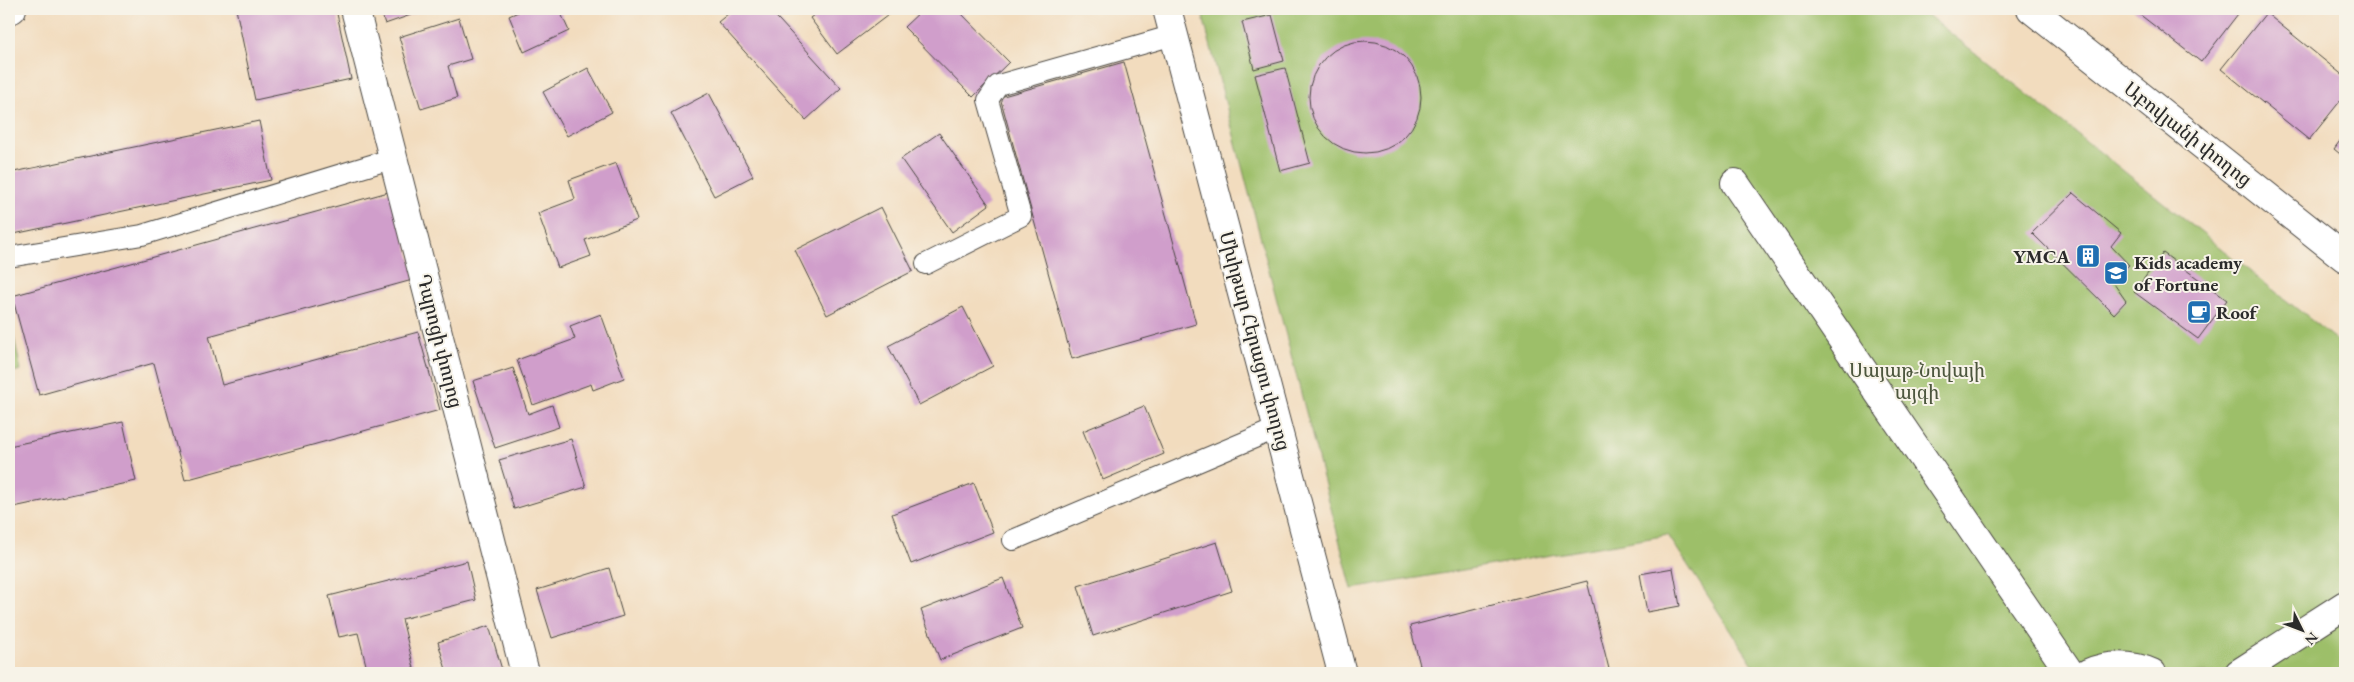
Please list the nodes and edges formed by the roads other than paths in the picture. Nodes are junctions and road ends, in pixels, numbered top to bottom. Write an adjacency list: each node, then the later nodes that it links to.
1 (355, 9): 5 (street, Դպրոցի փողոց)
2 (1167, 9): 4 (street, Մխիթար Հերացու փողոց)
3 (2031, 9): 8 (street, Աբովյանի փողոց)
4 (1174, 35): 9 (lane); 10 (street, Մխիթար Հերացու փողոց)
5 (394, 158): 7 (lane); 13 (street, Դպրոցի փողոց)
6 (1734, 184): 15 (street)
7 (9, 256)
8 (2345, 258)
9 (926, 264)
10 (1278, 428): 11 (lane); 14 (street, Մխիթար Հերացու փողոց)
11 (1013, 540)
12 (2345, 605): 18 (street)
13 (525, 673)
14 (1342, 673)
15 (2070, 673)
16 (2088, 673): 17 (street)
17 (2152, 673)
18 (2239, 673)

